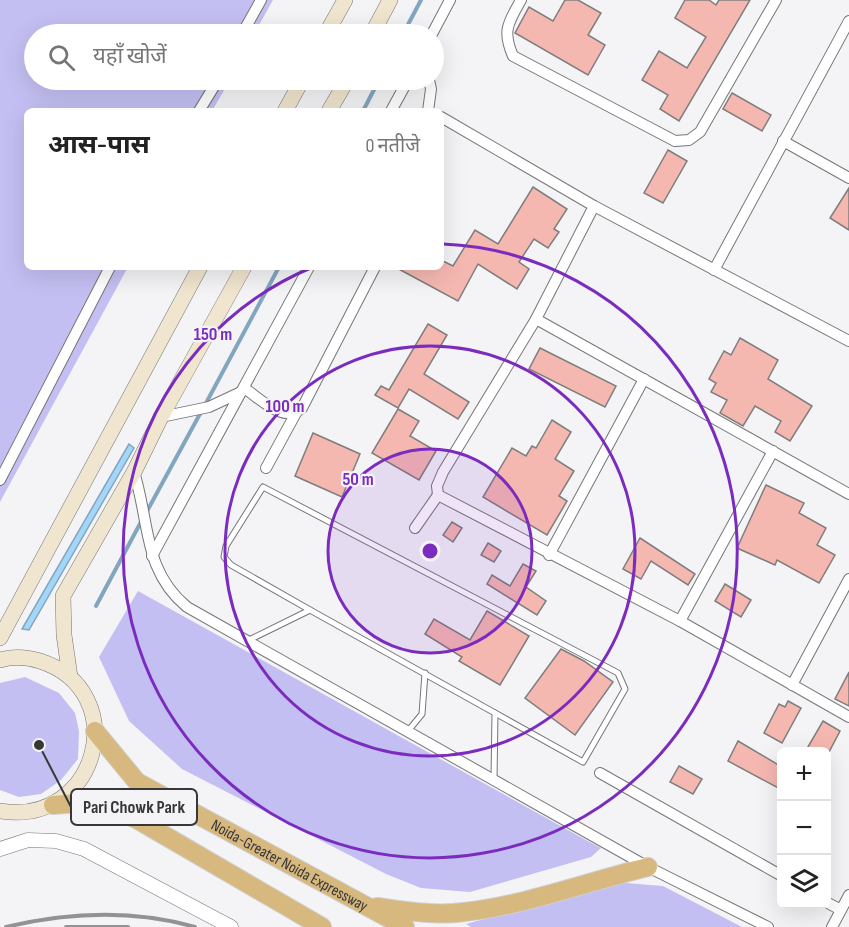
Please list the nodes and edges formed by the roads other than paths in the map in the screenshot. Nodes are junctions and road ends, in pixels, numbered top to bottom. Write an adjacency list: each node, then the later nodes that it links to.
1 (261, 0): 8 (street)
2 (345, 0): 9 (main road)
3 (390, 0): 10 (main road)
4 (450, 0): 11 (street)
5 (521, 0): 6 (street)
6 (776, 0)
7 (849, 21): 23 (street)
8 (248, 24)
9 (332, 24)
10 (377, 24)
11 (437, 24)
12 (212, 90): 17 (street)
13 (297, 90): 18 (main road)
14 (342, 90): 19 (main road)
15 (403, 90): 20 (street)
16 (431, 90): 21 (street)
17 (201, 108)
18 (287, 108)
19 (332, 108)
20 (393, 108)
21 (429, 108)
22 (444, 119): 25 (street)
23 (783, 141): 24 (street); 31 (street)
24 (849, 178)
25 (594, 206): 31 (street); 32 (street)
26 (108, 270): 41 (street)
27 (198, 270): 50 (main road)
28 (242, 270): 37 (main road)
29 (307, 270): 35 (street)
30 (373, 270): 36 (street)
31 (714, 270): 33 (street)
32 (536, 319): 34 (street); 43 (street)
33 (849, 341)
34 (644, 379): 38 (street); 45 (street)
35 (243, 390): 36 (street); 37 (street); 46 (street)
36 (296, 413): 39 (street)
37 (161, 417): 40 (main road)
38 (773, 451): 42 (street); 49 (street)
39 (266, 468)
40 (134, 472): 46 (street); 54 (main road)
41 (0, 480)
42 (849, 494)
43 (438, 495): 44 (street); 45 (street)
44 (415, 528)
45 (549, 555): 49 (street)
46 (152, 556): 51 (street)
47 (849, 579): 55 (street)
48 (310, 610): 51 (lane); 53 (lane); 56 (lane)
49 (680, 621): 55 (street)
50 (0, 638)
51 (247, 640): 59 (street)
52 (0, 660): 54 (main road)
53 (425, 673): 56 (lane); 59 (lane)
54 (70, 677): 58 (main road)
55 (792, 685): 57 (street)
56 (495, 713): 61 (lane)
57 (849, 717)
58 (95, 731): 62 (main road); 69 (highway, Noida-Greater Noida Expressway)
59 (408, 731): 61 (street)
60 (600, 773): 66 (street)
61 (494, 780): 65 (street)
62 (53, 805): 63 (main road); 72 (highway)
63 (0, 811)
64 (0, 849): 71 (street)
65 (648, 867): 69 (highway); 74 (street)
66 (777, 873)
67 (849, 895): 70 (street)
68 (831, 905): 70 (street)
69 (369, 906): 73 (highway, Noida-Greater Noida Expressway)
70 (841, 910): 75 (street)
71 (231, 927)
72 (322, 927)
73 (405, 927)
74 (768, 927)
75 (832, 927)

